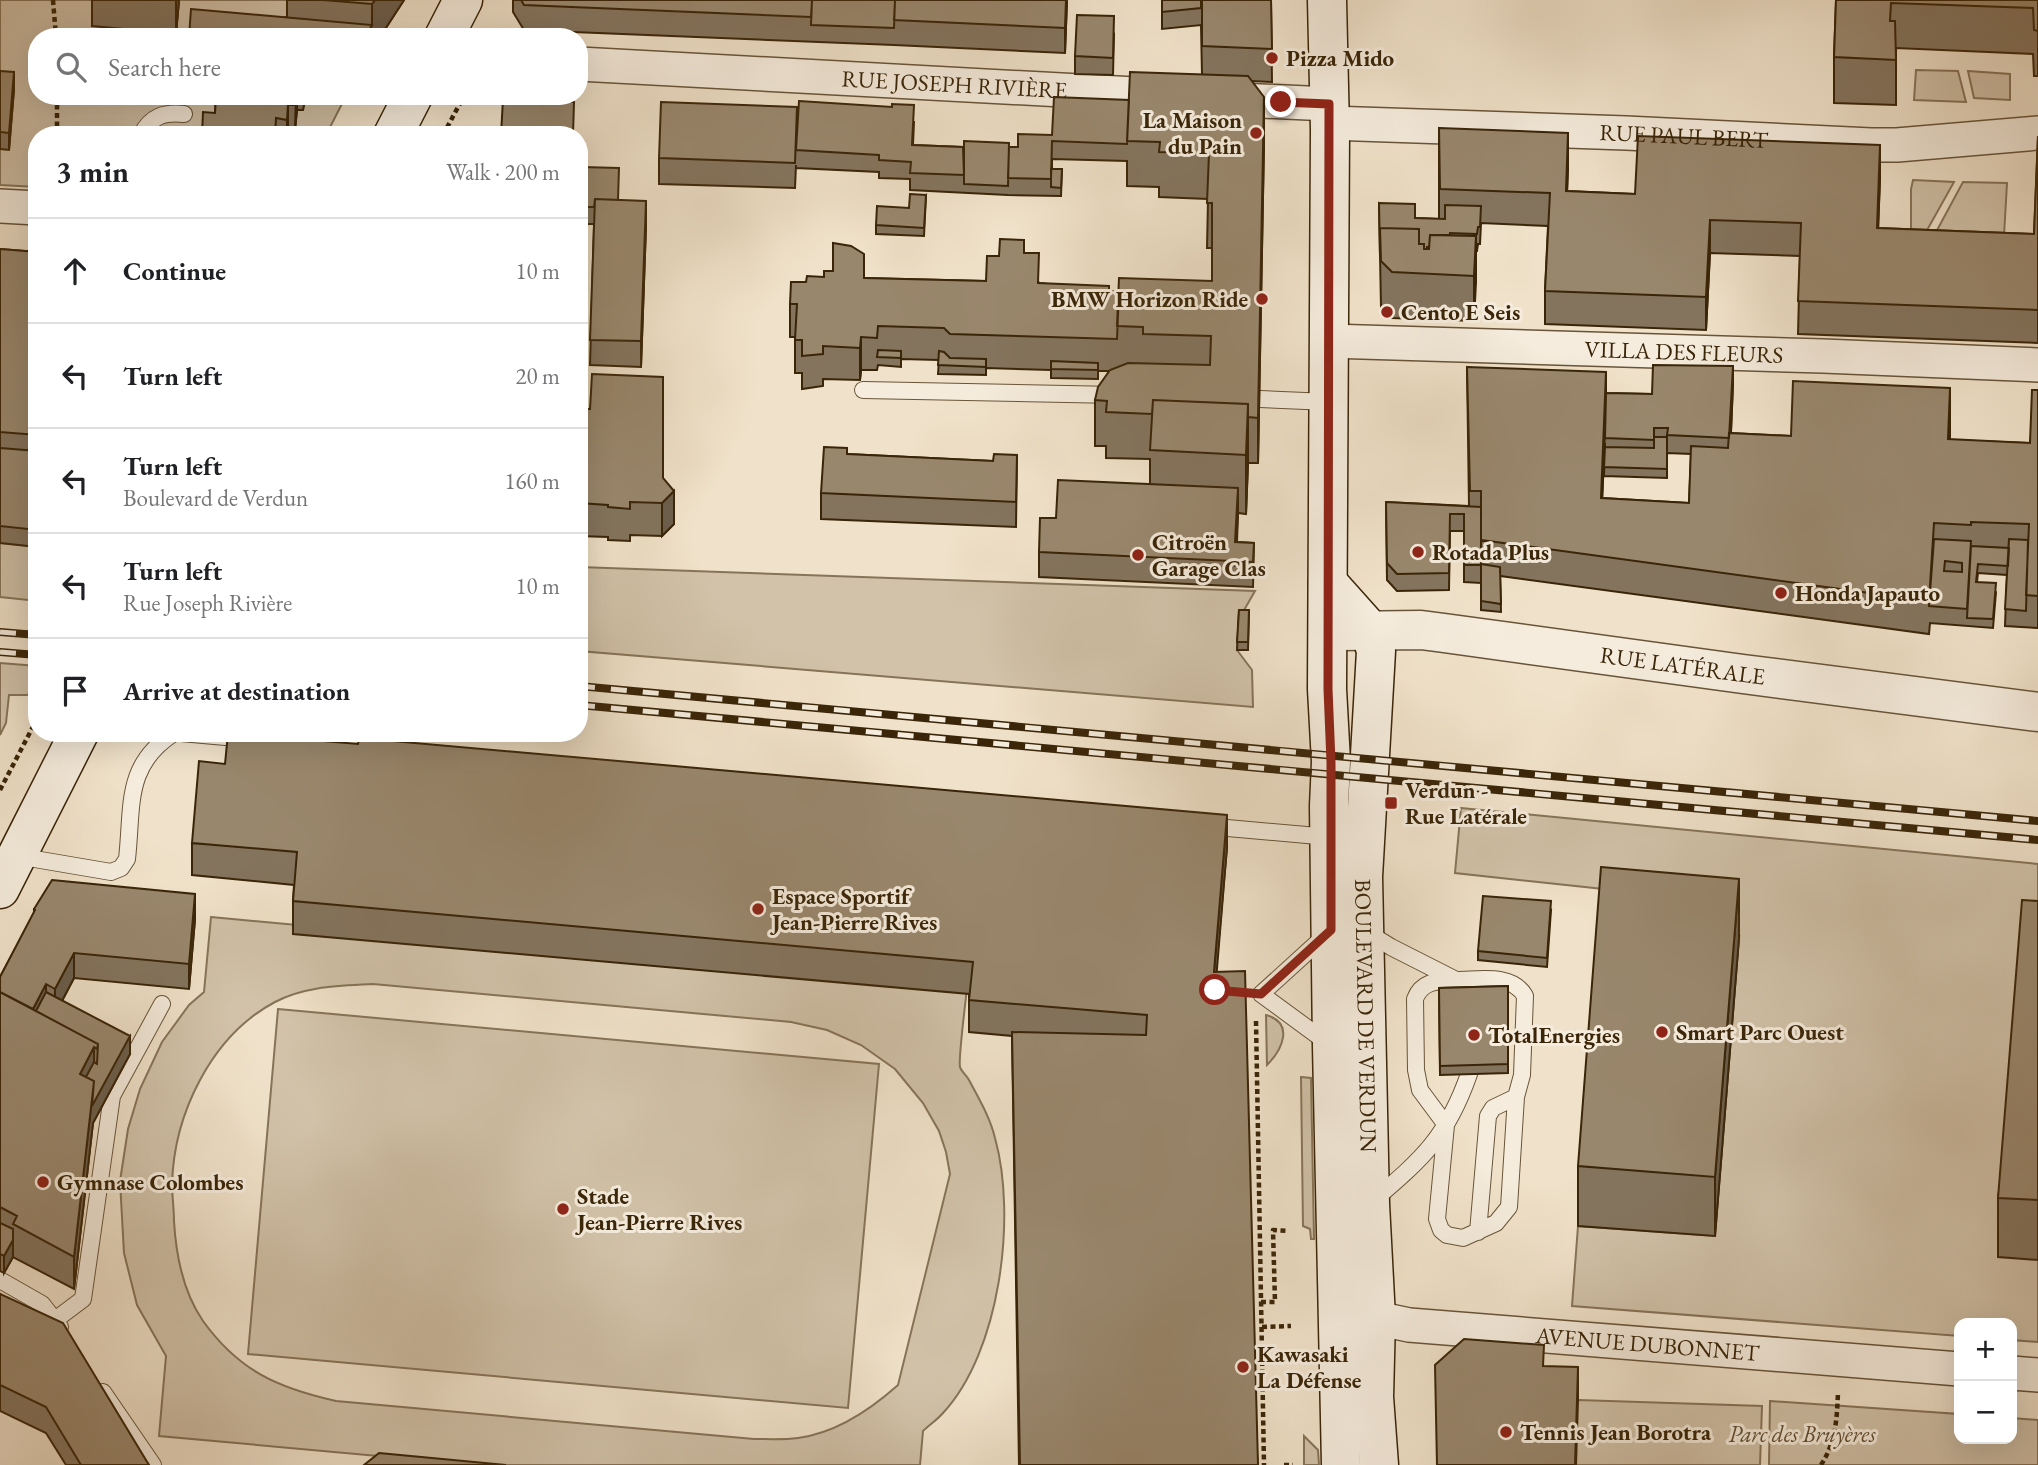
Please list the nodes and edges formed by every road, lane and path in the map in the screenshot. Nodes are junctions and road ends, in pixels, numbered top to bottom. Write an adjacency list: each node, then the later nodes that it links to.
1 (53, 0): 4 (path)
2 (463, 0): 5 (main road)
3 (1327, 0): 11 (main road, BOULEVARD DE VERDUN)
4 (55, 28)
5 (449, 28)
6 (588, 65): 11 (street, RUE JOSEPH RIVIÈRE)
7 (57, 105): 12 (path)
8 (408, 105): 14 (main road)
9 (459, 105): 15 (path)
10 (184, 114): 13 (lane)
11 (1329, 114): 16 (street, RUE PAUL BERT); 19 (main road, BOULEVARD DE VERDUN)
12 (57, 126)
13 (147, 126)
14 (398, 126)
15 (448, 126)
16 (2038, 133)
17 (0, 205): 18 (street)
18 (28, 207)
19 (1329, 341): 20 (street, VILLA DES FLEURS); 24 (main road, BOULEVARD DE VERDUN)
20 (2038, 365)
21 (863, 390): 22 (lane)
22 (1127, 396)
23 (1260, 398): 24 (lane)
24 (1329, 402): 25 (main road, BOULEVARD DE VERDUN)
25 (1328, 583): 26 (main road); 27 (main road, BOULEVARD DE VERDUN)
26 (1370, 630): 27 (main road, RUE LATÉRALE); 28 (main road, RUE LATÉRALE); 36 (main road, BOULEVARD DE VERDUN)
27 (1328, 632): 34 (main road, BOULEVARD DE VERDUN)
28 (2038, 712)
29 (28, 736): 32 (path)
30 (74, 742): 35 (main road)
31 (160, 742): 35 (lane)
32 (0, 790)
33 (1188, 824): 34 (lane)
34 (1330, 837): 36 (main road, BOULEVARD DE VERDUN)
35 (8, 872)
36 (1347, 930): 37 (lane); 38 (lane); 41 (main road, BOULEVARD DE VERDUN); 45 (main road, BOULEVARD DE VERDUN)
37 (1456, 980): 39 (lane); 43 (lane); 44 (lane)
38 (1255, 993): 41 (lane); 50 (path)
39 (1468, 996)
40 (162, 1004): 52 (lane)
41 (1332, 1046): 49 (main road, BOULEVARD DE VERDUN)
42 (1469, 1074): 44 (lane)
43 (1516, 1097): 47 (lane); 47 (lane)
44 (1446, 1125): 45 (lane); 47 (lane)
45 (1370, 1204): 51 (main road, BOULEVARD DE VERDUN)
46 (1288, 1231): 50 (path)
47 (1478, 1232)
48 (0, 1280): 52 (lane)
49 (1338, 1301): 51 (street, AVENUE DUBONNET); 65 (main road, BOULEVARD DE VERDUN)
50 (1261, 1302): 54 (path)
51 (1376, 1318): 56 (street, AVENUE DUBONNET); 66 (main road, BOULEVARD DE VERDUN)
52 (55, 1320): 55 (lane)
53 (1291, 1326): 54 (path)
54 (1262, 1327): 62 (path)
55 (70, 1342)
56 (1839, 1360): 57 (street, AVENUE DUBONNET); 67 (path)
57 (1954, 1369)
58 (2017, 1374): 60 (street)
59 (93, 1376): 61 (lane)
60 (2038, 1376)
61 (153, 1465)
62 (1264, 1465)
63 (1284, 1465): 64 (path)
64 (1293, 1465)
65 (1341, 1465)
66 (1379, 1465)
67 (1821, 1465)

